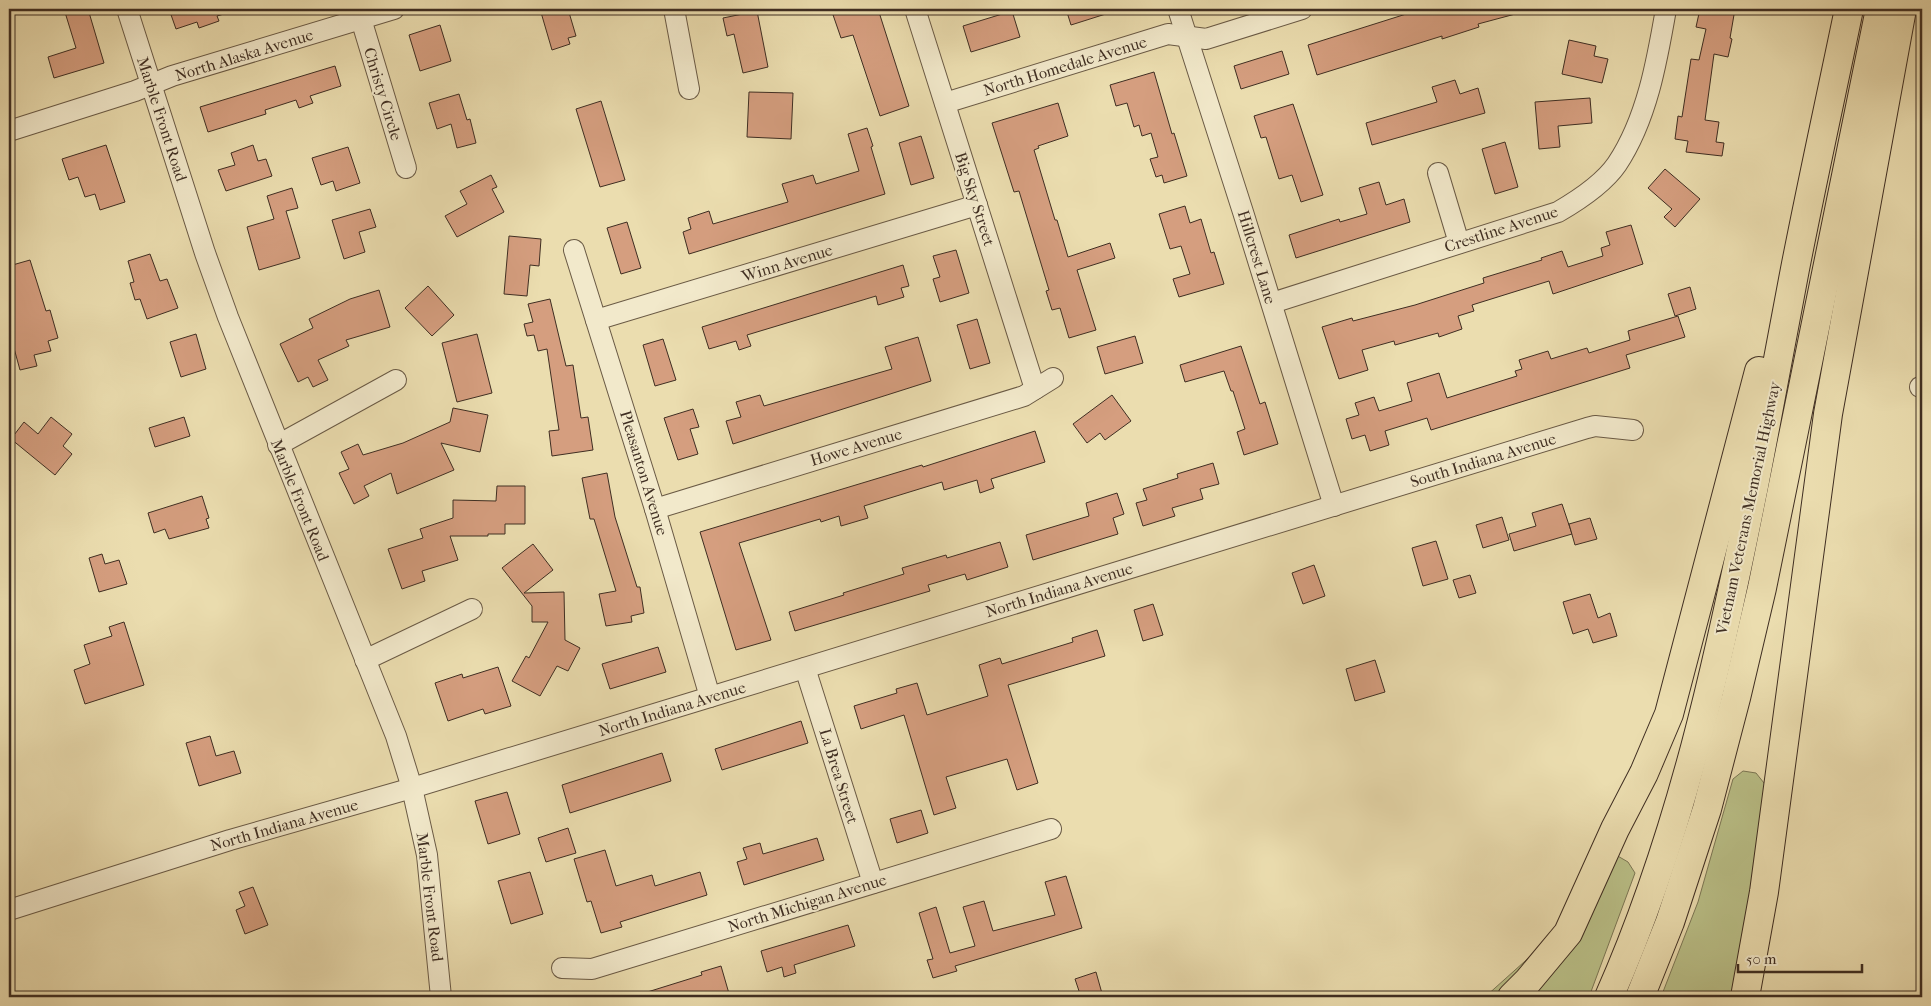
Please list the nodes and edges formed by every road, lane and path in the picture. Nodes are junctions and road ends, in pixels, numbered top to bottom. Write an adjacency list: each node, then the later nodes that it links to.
1 (127, 9): 13 (street, Marble Front Road)
2 (394, 9): 11 (street, North Alaska Avenue)
3 (674, 9): 14 (street)
4 (915, 9): 15 (street, Big Sky Street)
5 (1178, 9): 12 (street, Hillcrest Lane)
6 (1302, 9): 12 (street, North Homedale Avenue)
7 (1666, 9): 20 (street, Crestline Avenue)
8 (1849, 9): 22 (highway, Vietnam Veterans Memorial Highway)
9 (1880, 9): 44 (highway, Vietnam Veterans Memorial Highway)
10 (1902, 9): 45 (highway)
11 (360, 19): 13 (street, North Alaska Avenue); 17 (street, Christy Circle)
12 (1187, 36): 15 (street, North Homedale Avenue); 23 (street, Hillcrest Lane)
13 (151, 84): 16 (street, North Alaska Avenue); 29 (street, Marble Front Road)
14 (689, 89)
15 (945, 103): 19 (street, Big Sky Street)
16 (9, 131)
17 (406, 168)
18 (1438, 173): 20 (street)
19 (977, 205): 24 (street, Winn Avenue); 27 (street, Big Sky Street)
20 (1459, 243): 23 (street, Crestline Avenue)
21 (574, 250): 24 (street, Pleasanton Avenue)
22 (1795, 270): 42 (highway); 43 (highway, Vietnam Veterans Memorial Highway)
23 (1272, 303): 30 (street, Hillcrest Lane)
24 (596, 320): 31 (street, Pleasanton Avenue)
25 (1053, 378): 27 (street, Howe Avenue)
26 (396, 380): 29 (street)
27 (1035, 389): 31 (street, Howe Avenue)
28 (1633, 430): 30 (street, South Indiana Avenue)
29 (278, 445): 33 (street, Marble Front Road)
30 (1334, 506): 34 (street, North Indiana Avenue)
31 (655, 509): 35 (street, Pleasanton Avenue)
32 (472, 609): 33 (street)
33 (365, 660): 36 (street, Marble Front Road)
34 (806, 668): 35 (street, North Indiana Avenue); 38 (street, La Brea Street)
35 (710, 697): 36 (street, North Indiana Avenue)
36 (412, 788): 39 (street, North Indiana Avenue); 41 (street, Marble Front Road)
37 (1051, 829): 38 (street, North Michigan Avenue)
38 (873, 883): 40 (street, North Michigan Avenue)
39 (9, 910)
40 (562, 968)
41 (441, 997)
42 (1512, 997)
43 (1609, 997)
44 (1640, 997)
45 (1745, 997)

